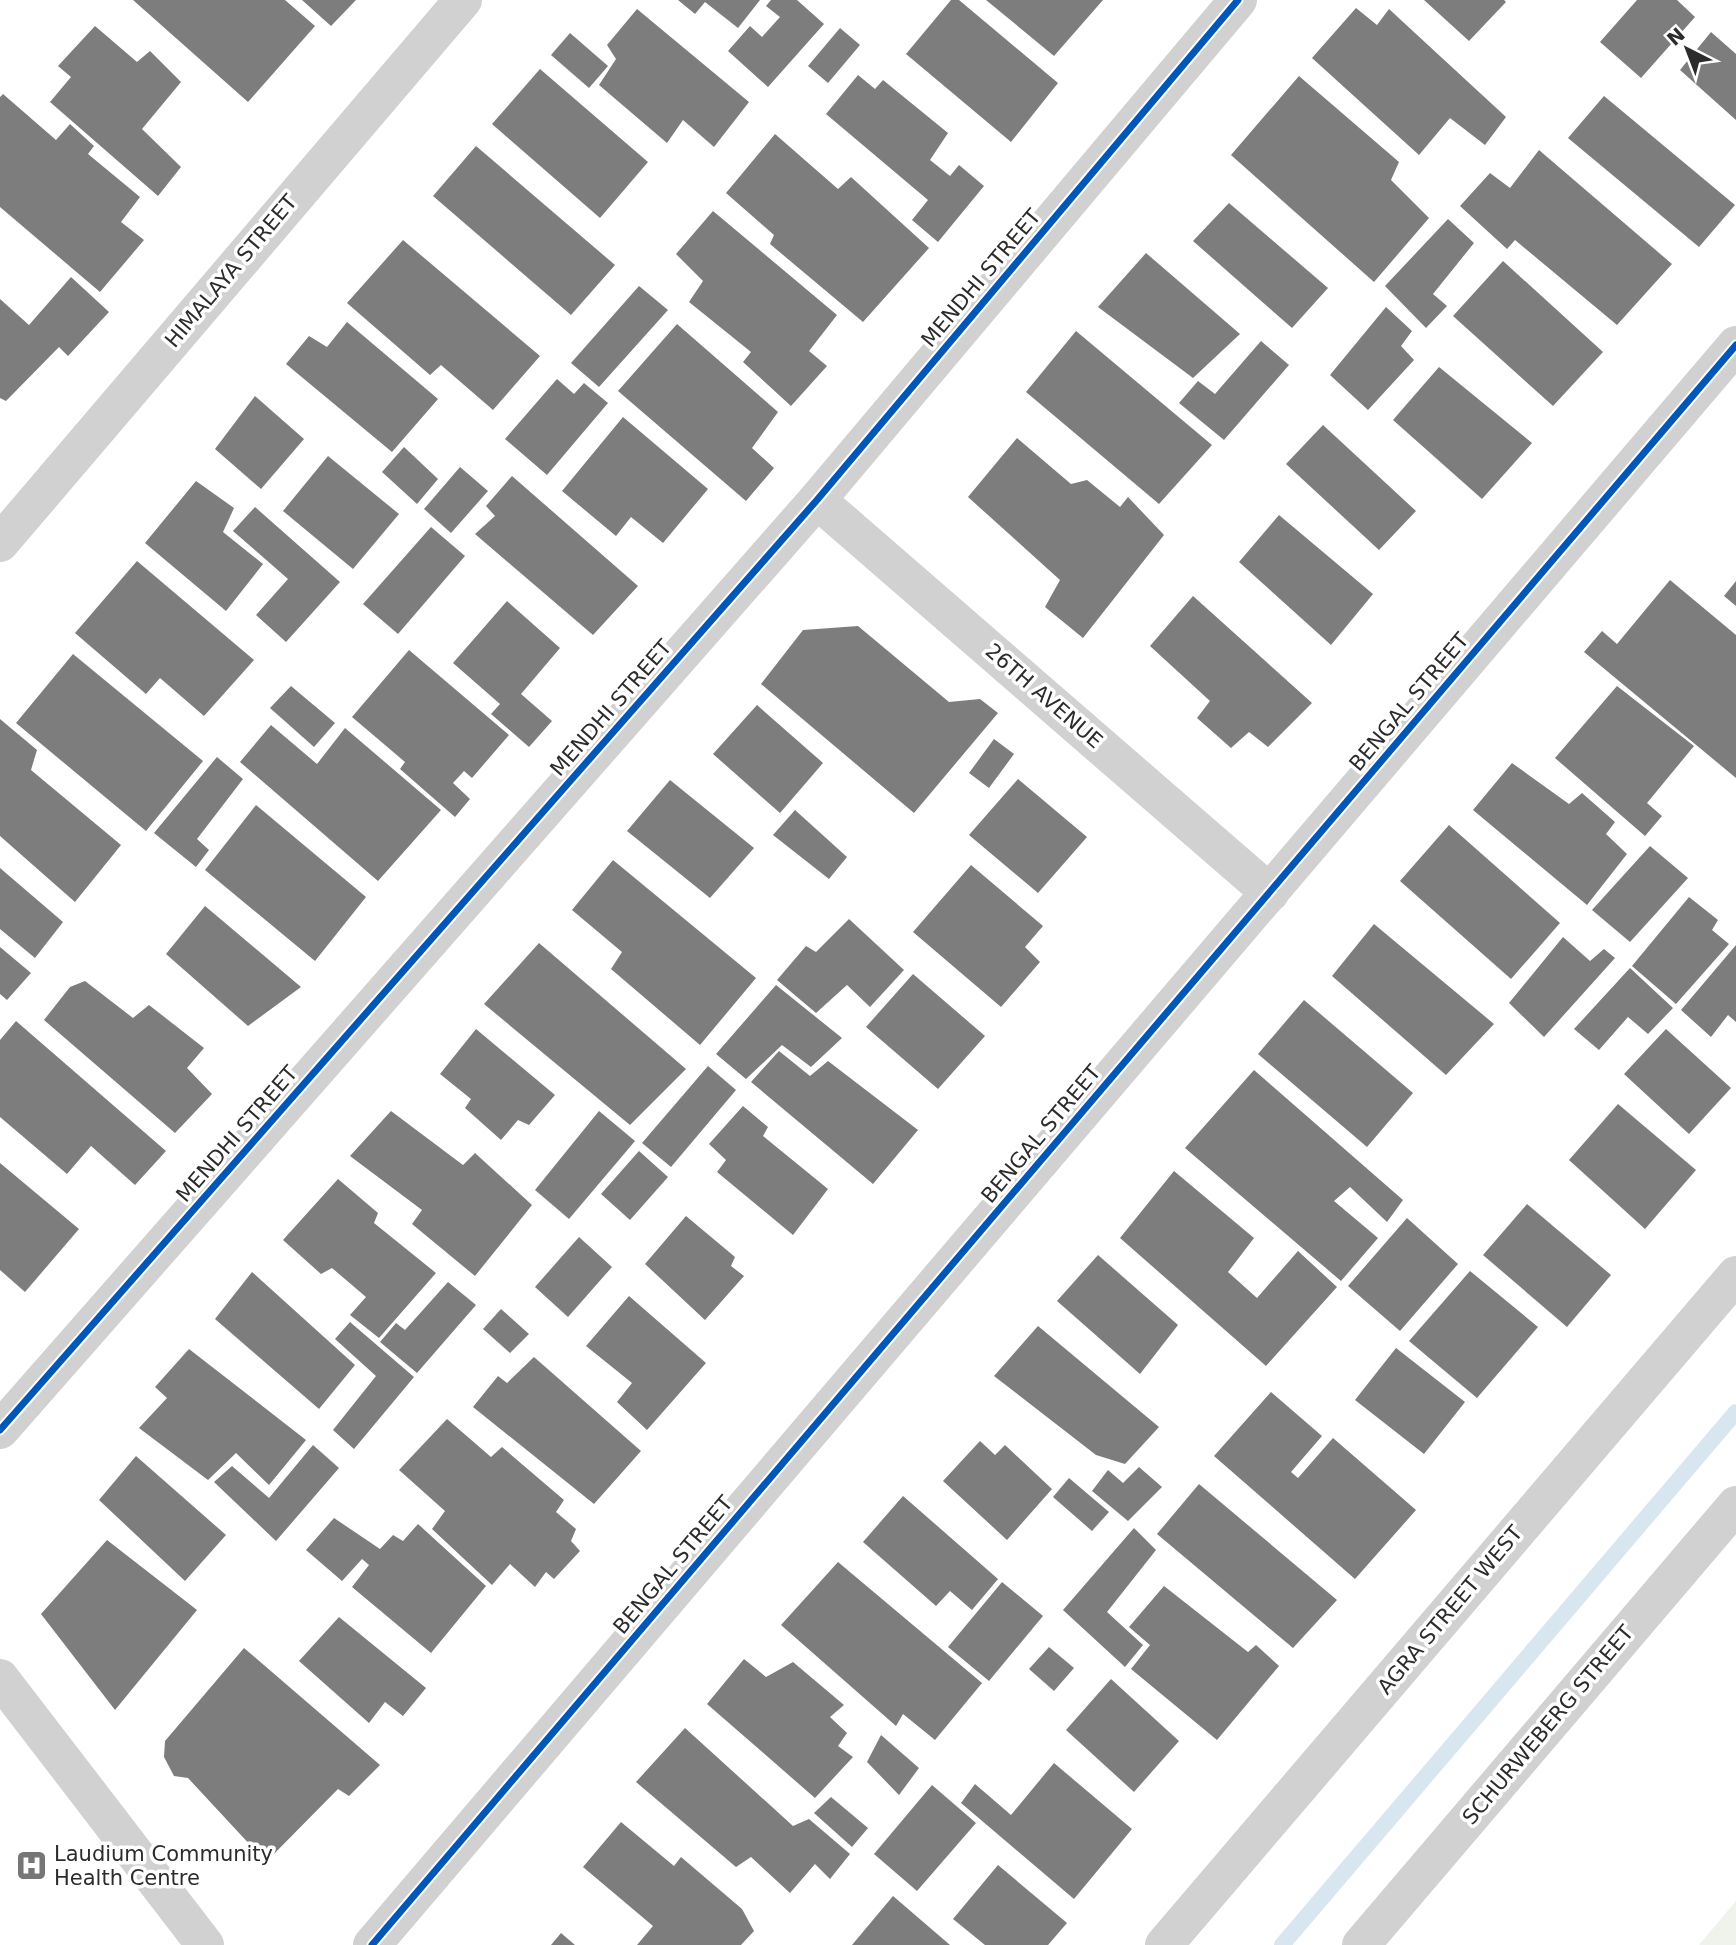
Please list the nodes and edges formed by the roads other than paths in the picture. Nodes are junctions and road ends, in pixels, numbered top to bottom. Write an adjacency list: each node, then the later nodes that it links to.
1 (463, 0): 5 (street, HIMALAYA STREET)
2 (1238, 0): 4 (street, MENDHI STREET)
3 (1730, 365): 6 (street, BENGAL STREET)
4 (817, 500): 6 (street, 26TH AVENUE); 8 (street, MENDHI STREET)
5 (0, 543)
6 (1270, 893): 12 (street, BENGAL STREET)
7 (1736, 1275): 13 (street, AGRA STREET WEST)
8 (0, 1430)
9 (1736, 1505): 14 (street, SCHURWEBERG STREET)
10 (0, 1678): 11 (street)
11 (205, 1945)
12 (372, 1945)
13 (1164, 1945)
14 (1361, 1945)

